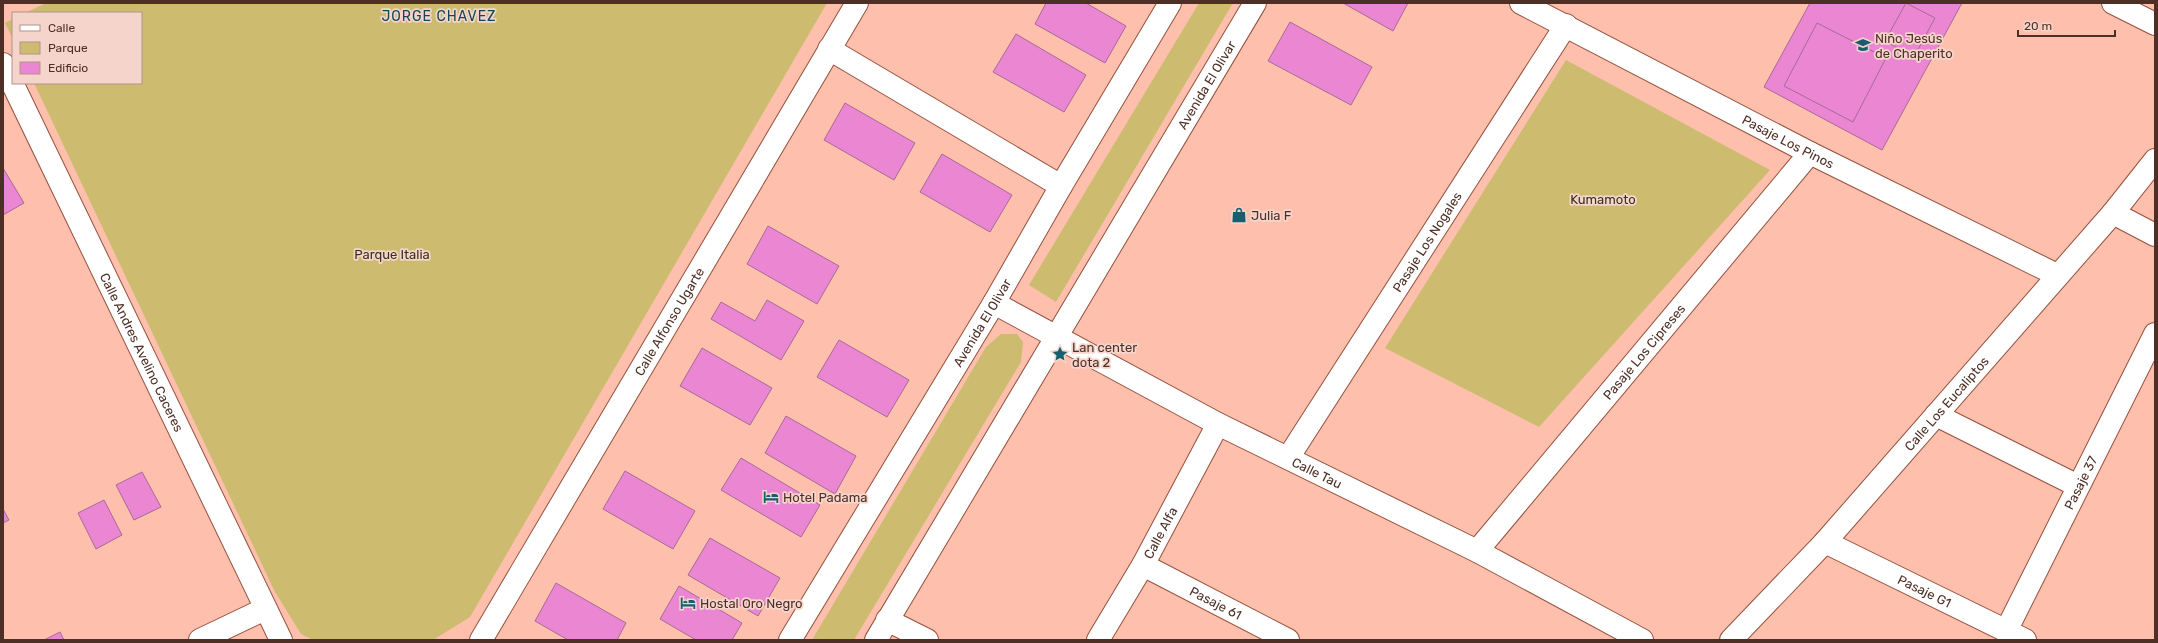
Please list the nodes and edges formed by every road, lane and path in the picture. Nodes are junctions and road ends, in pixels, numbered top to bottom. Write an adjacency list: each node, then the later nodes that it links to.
1 (856, 3): 8 (street, Calle Alfonso Ugarte)
2 (1170, 3): 14 (street, Avenida El Olivar)
3 (1255, 3): 20 (street, Avenida El Olivar)
4 (1521, 3): 7 (street, Pasaje Los Pinos)
5 (2113, 3): 6 (street)
6 (2155, 24)
7 (1566, 25): 12 (street, Pasaje Los Pinos); 23 (street, Pasaje Los Nogales)
8 (829, 49): 14 (street); 33 (street, Calle Alfonso Ugarte)
9 (3, 64): 10 (street, Calle Andres Avelino Caceres)
10 (12, 83)
11 (13, 84): 28 (street, Calle Andres Avelino Caceres)
12 (1810, 153): 17 (street, Pasaje Los Pinos); 26 (street, Pasaje Los Cipreses)
13 (2155, 160): 15 (street, Calle Los Eucaliptos)
14 (1061, 186): 18 (street, Avenida El Olivar)
15 (2112, 213): 16 (street); 17 (street, Calle Los Eucaliptos)
16 (2155, 235)
17 (2057, 275): 21 (street, Calle Los Eucaliptos)
18 (994, 303): 20 (street, Calle Tau); 34 (street, Avenida El Olivar)
19 (2155, 334): 24 (street, Pasaje 37)
20 (1055, 337): 22 (street, Calle Tau); 29 (street, Avenida El Olivar)
21 (1936, 415): 24 (street); 25 (street, Calle Los Eucaliptos)
22 (1218, 424): 23 (street, Calle Tau); 27 (street, Calle Alfa)
23 (1288, 458): 26 (street, Calle Tau)
24 (2078, 486): 30 (street, Pasaje 37)
25 (1825, 542): 30 (street, Pasaje G1); 40 (street, Calle Los Eucaliptos)
26 (1477, 551): 39 (street, Calle Tau)
27 (1143, 565): 37 (street, Calle Alfa); 38 (street, Pasaje 61)
28 (265, 608): 31 (street); 32 (street, Calle Andres Avelino Caceres)
29 (887, 620): 35 (street, Avenida El Olivar); 36 (street)
30 (2016, 635)
31 (200, 640)
32 (281, 640)
33 (480, 640)
34 (790, 640)
35 (876, 640)
36 (927, 640)
37 (1098, 640)
38 (1288, 640)
39 (1642, 640)
40 (1731, 640)

